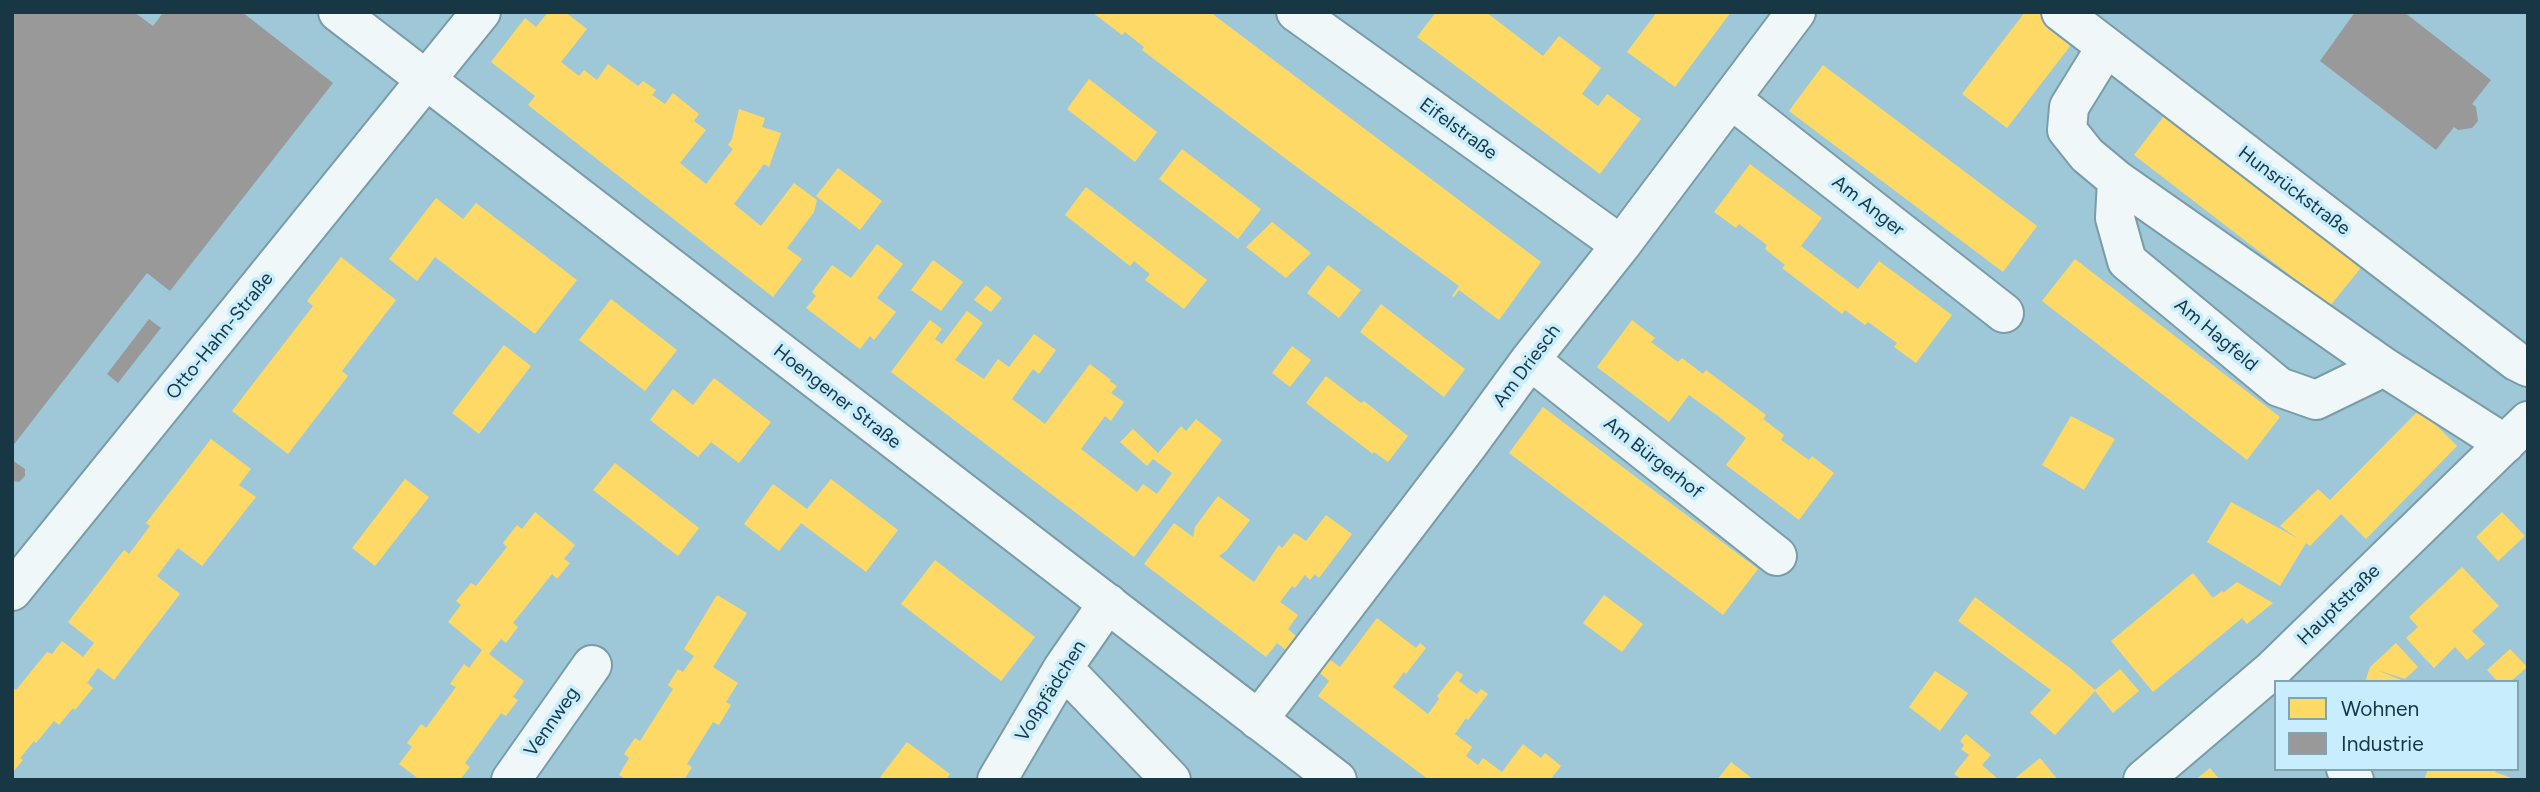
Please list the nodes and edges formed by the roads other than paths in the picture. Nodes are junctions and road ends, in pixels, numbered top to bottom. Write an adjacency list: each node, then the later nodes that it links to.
1 (338, 12): 7 (street, Hoengener Straße)
2 (481, 12): 7 (street, Otto-Hahn-Straße)
3 (1296, 12): 10 (street, Eifelstraße)
4 (1796, 12): 8 (street, Am Driesch)
5 (2061, 12): 6 (street, Hunsrückstraße)
6 (2106, 47): 9 (street); 14 (street, Hunsrückstraße)
7 (427, 80): 17 (street, Otto-Hahn-Straße); 18 (street, Hoengener Straße)
8 (1731, 99): 10 (street, Am Driesch); 11 (street, Am Anger)
9 (2117, 180): 13 (street); 13 (street, Am Hagfeld)
10 (1620, 245): 12 (street, Am Driesch)
11 (2004, 313)
12 (1530, 360): 16 (street, Am Bürgerhof); 22 (street, Am Driesch)
13 (2385, 367): 15 (street)
14 (2528, 367)
15 (2516, 433): 21 (street, Hauptstraße)
16 (1777, 556)
17 (12, 591)
18 (1108, 603): 20 (street, Voßpfädchen); 22 (street, Hoengener Straße)
19 (592, 665): 23 (street, Vennweg)
20 (1063, 668): 24 (street, Voßpfädchen); 25 (street)
21 (2275, 677): 27 (street, Hauptstraße)
22 (1258, 720): 26 (street, Hoengener Straße)
23 (511, 780)
24 (997, 780)
25 (1171, 780)
26 (1337, 780)
27 (2143, 780)

